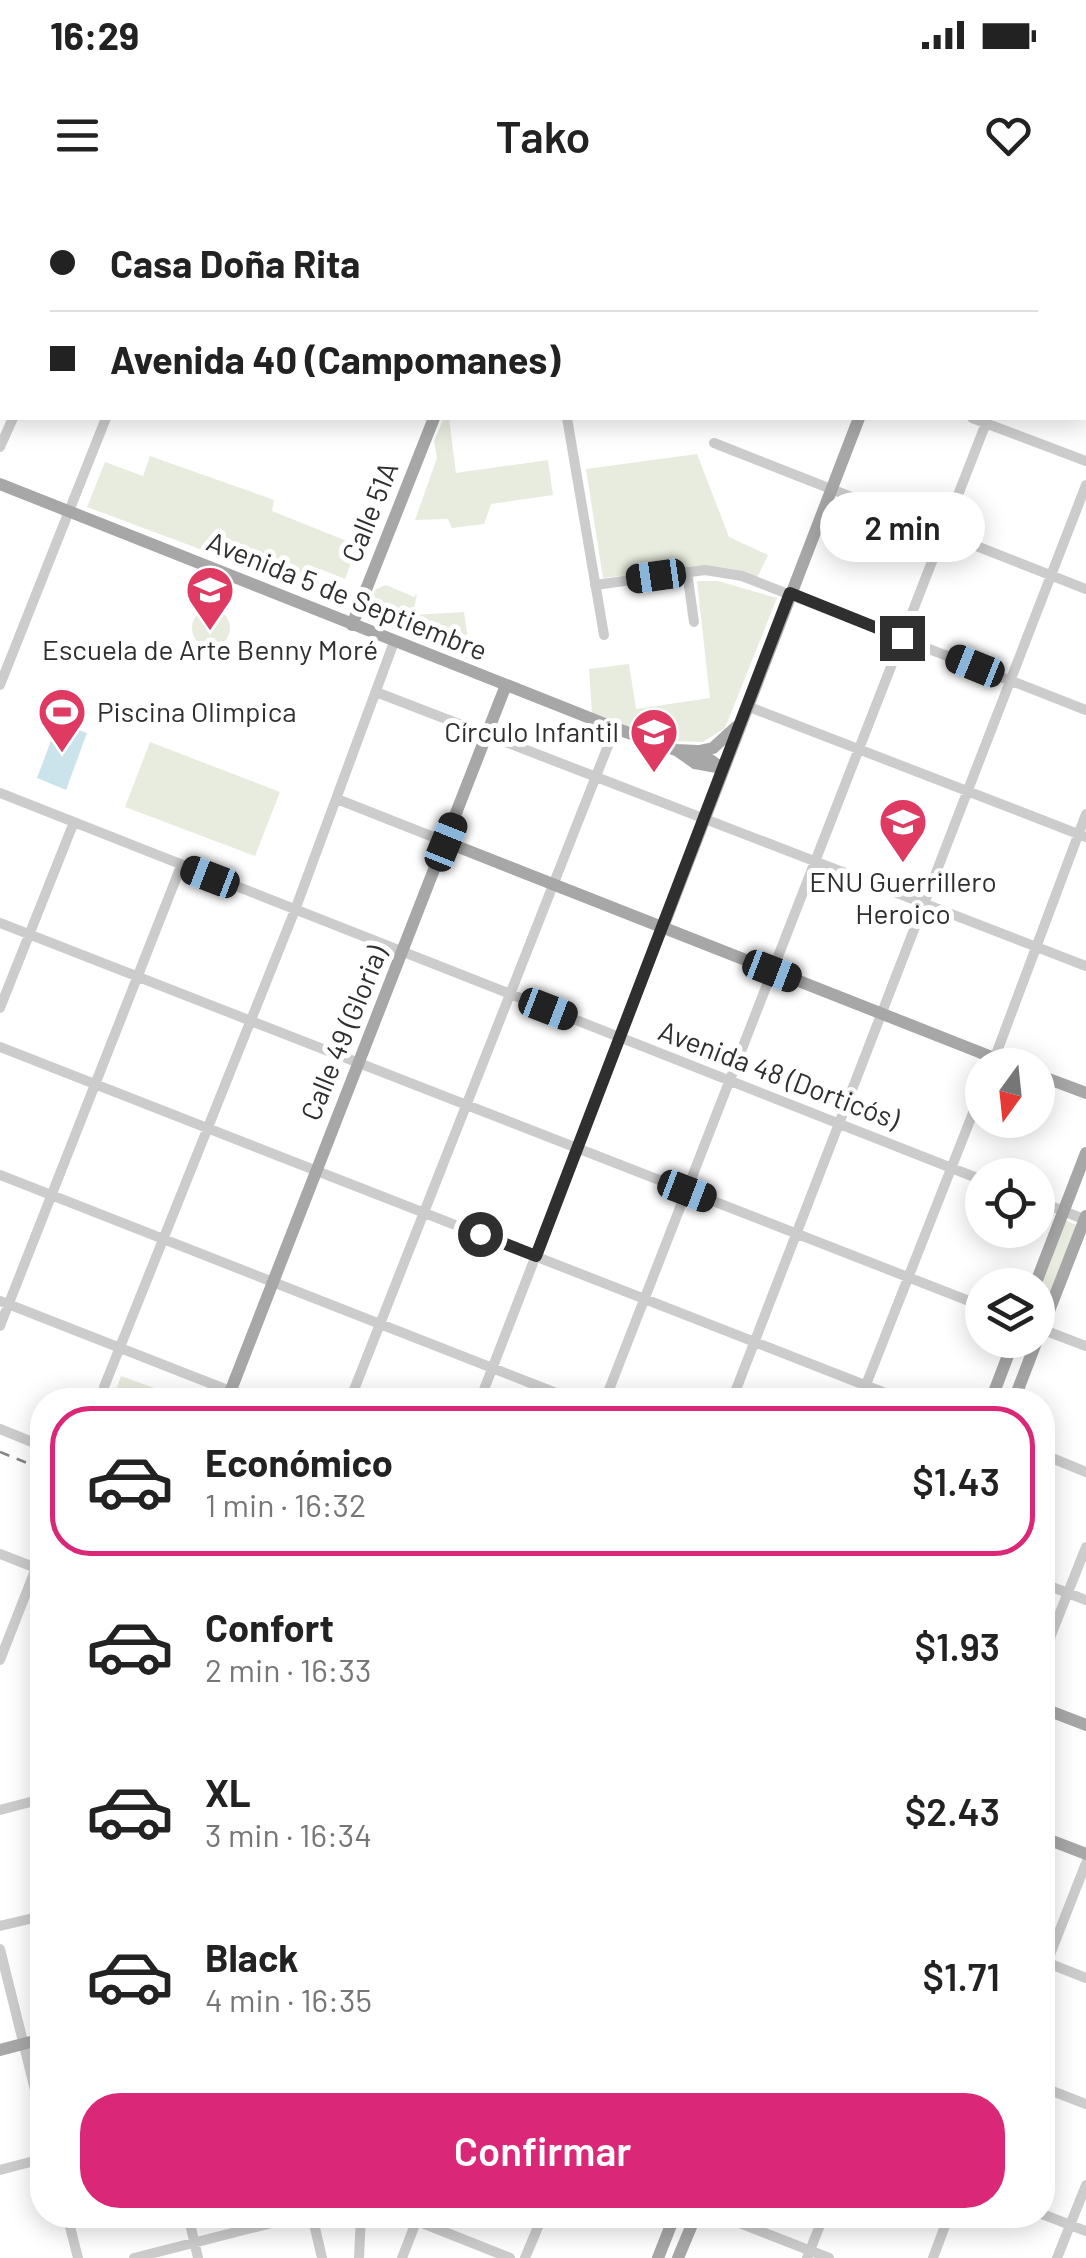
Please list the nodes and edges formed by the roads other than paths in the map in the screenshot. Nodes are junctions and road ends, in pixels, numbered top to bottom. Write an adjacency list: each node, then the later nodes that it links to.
1 (11, 420): 8 (street)
2 (105, 420): 13 (street)
3 (433, 420): 20 (main road, Calle 51A)
4 (567, 420): 17 (street)
5 (858, 420): 12 (main road)
6 (987, 420): 9 (street); 14 (street)
7 (714, 442): 12 (street)
8 (0, 447)
9 (1086, 461)
10 (0, 484): 13 (main road, Avenida 5 de Septiembre)
11 (1086, 485): 16 (street)
12 (830, 488): 14 (street); 19 (main road)
13 (69, 513): 21 (main road, Avenida 5 de Septiembre); 30 (street)
14 (943, 532): 16 (street); 26 (street)
15 (687, 572): 17 (street); 19 (street); 22 (street)
16 (1052, 575): 18 (street); 29 (street)
17 (596, 585): 25 (street)
18 (1086, 588)
19 (790, 593): 26 (street); 34 (main road)
20 (364, 595): 21 (main road); 23 (main road, Calle 51A); 24 (main road)
21 (329, 616): 23 (main road, Avenida 5 de Septiembre)
22 (694, 622)
23 (352, 625): 24 (main road, Avenida 5 de Septiembre)
24 (373, 634): 27 (main road, Avenida 5 de Septiembre)
25 (604, 634)
26 (902, 638): 29 (street); 40 (street)
27 (394, 642): 28 (main road, Avenida 5 de Septiembre); 32 (street)
28 (484, 676): 31 (main road, Avenida 5 de Septiembre); 36 (main road)
29 (1012, 681): 35 (street); 44 (street)
30 (0, 685)
31 (506, 685): 33 (main road, Avenida 5 de Septiembre); 36 (main road, Calle 49 (Gloria))
32 (376, 692): 39 (street); 47 (street)
33 (528, 694): 36 (main road); 38 (main road, Avenida 5 de Septiembre)
34 (747, 706): 37 (main road); 40 (street)
35 (1086, 710)
36 (497, 711): 39 (main road, Calle 49 (Gloria))
37 (741, 722): 41 (main road); 42 (main road)
38 (616, 728): 41 (main road, Avenida 5 de Septiembre); 43 (street)
39 (488, 735): 43 (street); 52 (main road, Calle 49 (Gloria))
40 (859, 750): 44 (street); 53 (street)
41 (696, 757): 42 (main road, Avenida 5 de Septiembre); 46 (main road)
42 (722, 768): 46 (main road)
43 (598, 778): 49 (street); 55 (street)
44 (968, 792): 51 (street); 56 (street)
45 (0, 793): 50 (street, Avenida 48 (Dorticós))
46 (710, 798): 49 (main road)
47 (337, 799): 52 (street); 57 (street)
48 (1086, 814): 51 (street)
49 (703, 818): 53 (street); 59 (main road)
50 (74, 822): 54 (street, Avenida 48 (Dorticós)); 60 (street)
51 (1082, 835): 61 (street)
52 (446, 842): 55 (main road); 62 (main road, Calle 49 (Gloria))
53 (815, 861): 56 (street); 64 (street)
54 (181, 866): 57 (street, Avenida 48 (Dorticós)); 65 (street)
55 (556, 885): 59 (main road); 66 (street)
56 (926, 904): 61 (street); 68 (street)
57 (295, 910): 62 (street, Avenida 48 (Dorticós)); 69 (street)
58 (0, 923): 60 (street)
59 (663, 927): 64 (main road); 70 (street)
60 (29, 935): 65 (street); 67 (street)
61 (1036, 947): 63 (street); 72 (street)
62 (403, 952): 66 (street, Avenida 48 (Dorticós)); 74 (main road, Calle 49 (Gloria))
63 (1086, 966)
64 (772, 971): 68 (main road); 75 (street)
65 (137, 977): 69 (street); 77 (street)
66 (512, 995): 70 (street, Avenida 48 (Dorticós)); 79 (street)
67 (0, 1008)
68 (883, 1014): 73 (main road); 80 (street)
69 (251, 1022): 74 (street); 81 (street)
70 (622, 1038): 75 (street, Avenida 48 (Dorticós)); 83 (street)
71 (0, 1047): 77 (street)
72 (999, 1048)
73 (965, 1049)
74 (359, 1064): 79 (street); 86 (main road, Calle 49 (Gloria))
75 (730, 1080): 80 (street, Avenida 48 (Dorticós)); 89 (street)
76 (1055, 1081): 78 (main road)
77 (94, 1084): 81 (street); 90 (street)
78 (1086, 1093)
79 (468, 1106): 83 (street); 93 (street)
80 (839, 1124): 85 (street, Avenida 48 (Dorticós)); 95 (street)
81 (208, 1128): 86 (street); 96 (street)
82 (965, 1133): 85 (street)
83 (578, 1149): 89 (street); 97 (street)
84 (1086, 1153): 92 (main road)
85 (951, 1168): 87 (street, Avenida 48 (Dorticós)); 99 (street)
86 (316, 1170): 93 (street); 100 (main road, Calle 49 (Gloria))
87 (965, 1173)
88 (0, 1174): 90 (street)
89 (687, 1191): 95 (street); 102 (street)
90 (50, 1194): 96 (street); 104 (street)
91 (1055, 1208): 92 (street)
92 (1063, 1211): 94 (street); 98 (main road)
93 (424, 1212): 97 (street); 105 (street)
94 (1086, 1219): 101 (main road)
95 (798, 1234): 99 (street); 108 (street)
96 (162, 1238): 100 (street); 110 (street)
97 (536, 1256): 102 (street); 113 (street)
98 (1041, 1268)
99 (908, 1277): 103 (street); 114 (street)
100 (271, 1281): 105 (street); 117 (main road, Calle 49 (Gloria))
101 (1055, 1296)
102 (645, 1299): 108 (street); 121 (street)
103 (965, 1299)
104 (4, 1302): 106 (street); 110 (street)
105 (380, 1324): 113 (street); 118 (street)
106 (0, 1326)
107 (1055, 1339): 109 (street)
108 (754, 1342): 114 (street); 122 (street)
109 (1086, 1346)
110 (119, 1347): 115 (street); 116 (street)
111 (1007, 1358): 125 (main road)
112 (1030, 1358): 126 (main road)
113 (492, 1368): 119 (street); 120 (street)
114 (865, 1385): 123 (street); 124 (street)
115 (104, 1387)
116 (210, 1388)
117 (231, 1388)
118 (355, 1388)
119 (484, 1388)
120 (543, 1388)
121 (611, 1388)
122 (737, 1388)
123 (864, 1388)
124 (873, 1388)
125 (996, 1388)
126 (1019, 1388)
127 (0, 1429): 128 (street)
128 (30, 1441)
129 (1055, 1459): 130 (street)
130 (1086, 1472)
131 (1086, 1548): 136 (street)
132 (0, 1554): 133 (street)
133 (30, 1566)
134 (1055, 1588): 136 (street)
135 (30, 1590): 139 (street)
136 (1068, 1593): 137 (street); 138 (street)
137 (1086, 1600)
138 (1055, 1626)
139 (0, 1660)
140 (1055, 1713): 141 (main road)
141 (1086, 1724)
142 (30, 1802): 143 (street)
143 (0, 1810)
144 (1055, 1842): 145 (main road)
145 (1086, 1854)
146 (1086, 1863): 149 (street)
147 (30, 1919): 148 (street)
148 (0, 1926)
149 (1055, 1938)
150 (0, 1950): 154 (street)
151 (1055, 1966): 152 (street)
152 (1086, 1978)
153 (30, 2041): 154 (main road)
154 (24, 2043): 155 (main road); 156 (street)
155 (0, 2050)
156 (30, 2068)
157 (1055, 2092): 158 (street)
158 (1086, 2104)
159 (30, 2162): 160 (street)
160 (0, 2170)
161 (1086, 2185): 163 (street)
162 (1055, 2219): 163 (street)
163 (1070, 2225): 176 (street); 191 (street)
164 (70, 2228): 181 (street)
165 (191, 2228): 177 (street)
166 (250, 2228): 177 (street)
167 (315, 2228): 184 (street)
168 (360, 2228): 185 (street)
169 (414, 2228): 186 (street)
170 (441, 2228): 187 (street)
171 (538, 2228): 188 (street)
172 (691, 2228): 180 (main road)
173 (749, 2228): 179 (street)
174 (819, 2228): 179 (street)
175 (944, 2228): 190 (street)
176 (1086, 2231)
177 (194, 2242): 182 (street); 183 (street)
178 (660, 2251): 180 (main road)
179 (809, 2254): 189 (street)
180 (679, 2256)
181 (78, 2258)
182 (134, 2258)
183 (198, 2258)
184 (322, 2258)
185 (358, 2258)
186 (402, 2258)
187 (510, 2258)
188 (525, 2258)
189 (829, 2258)
190 (933, 2258)
191 (1057, 2258)

